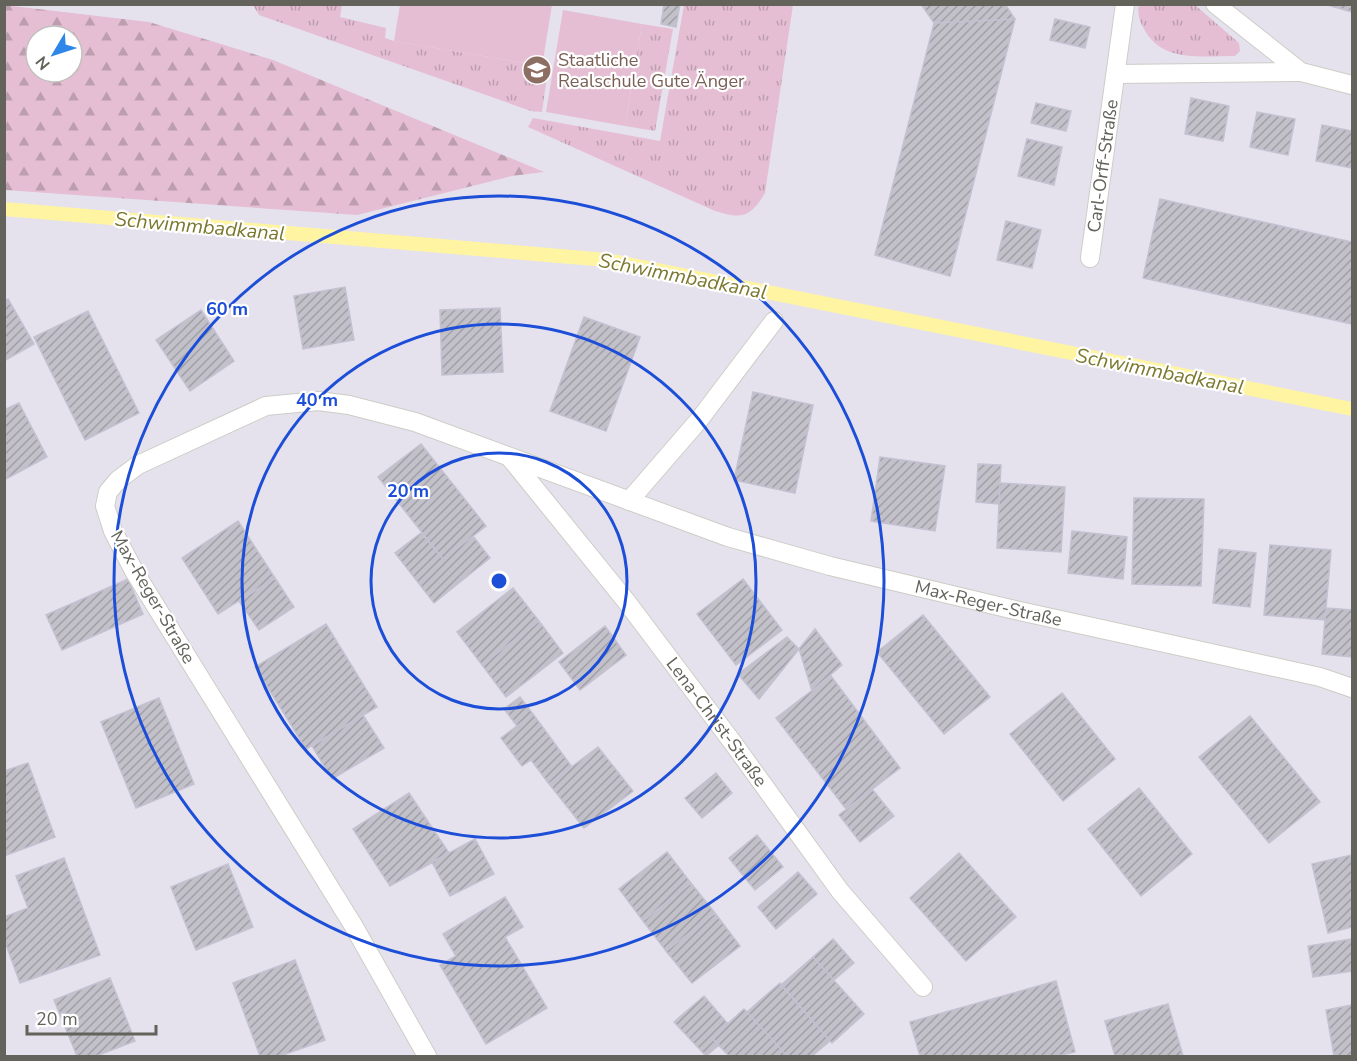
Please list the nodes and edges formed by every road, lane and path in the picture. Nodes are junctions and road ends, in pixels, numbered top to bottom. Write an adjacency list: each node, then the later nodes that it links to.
1 (1125, 4): 4 (street, Carl-Orff-Straße)
2 (1215, 4): 3 (street, Carl-Orff-Straße)
3 (1301, 72): 4 (street, Carl-Orff-Straße); 5 (street, Carl-Orff-Straße)
4 (1116, 74): 6 (street, Carl-Orff-Straße)
5 (1353, 85)
6 (1090, 258)
7 (774, 321): 9 (street)
8 (509, 458): 9 (street, Max-Reger-Straße); 11 (street, Lena-Christ-Straße); 12 (street, Max-Reger-Straße)
9 (629, 501): 10 (street, Max-Reger-Straße)
10 (1353, 688)
11 (923, 987)
12 (427, 1056)

